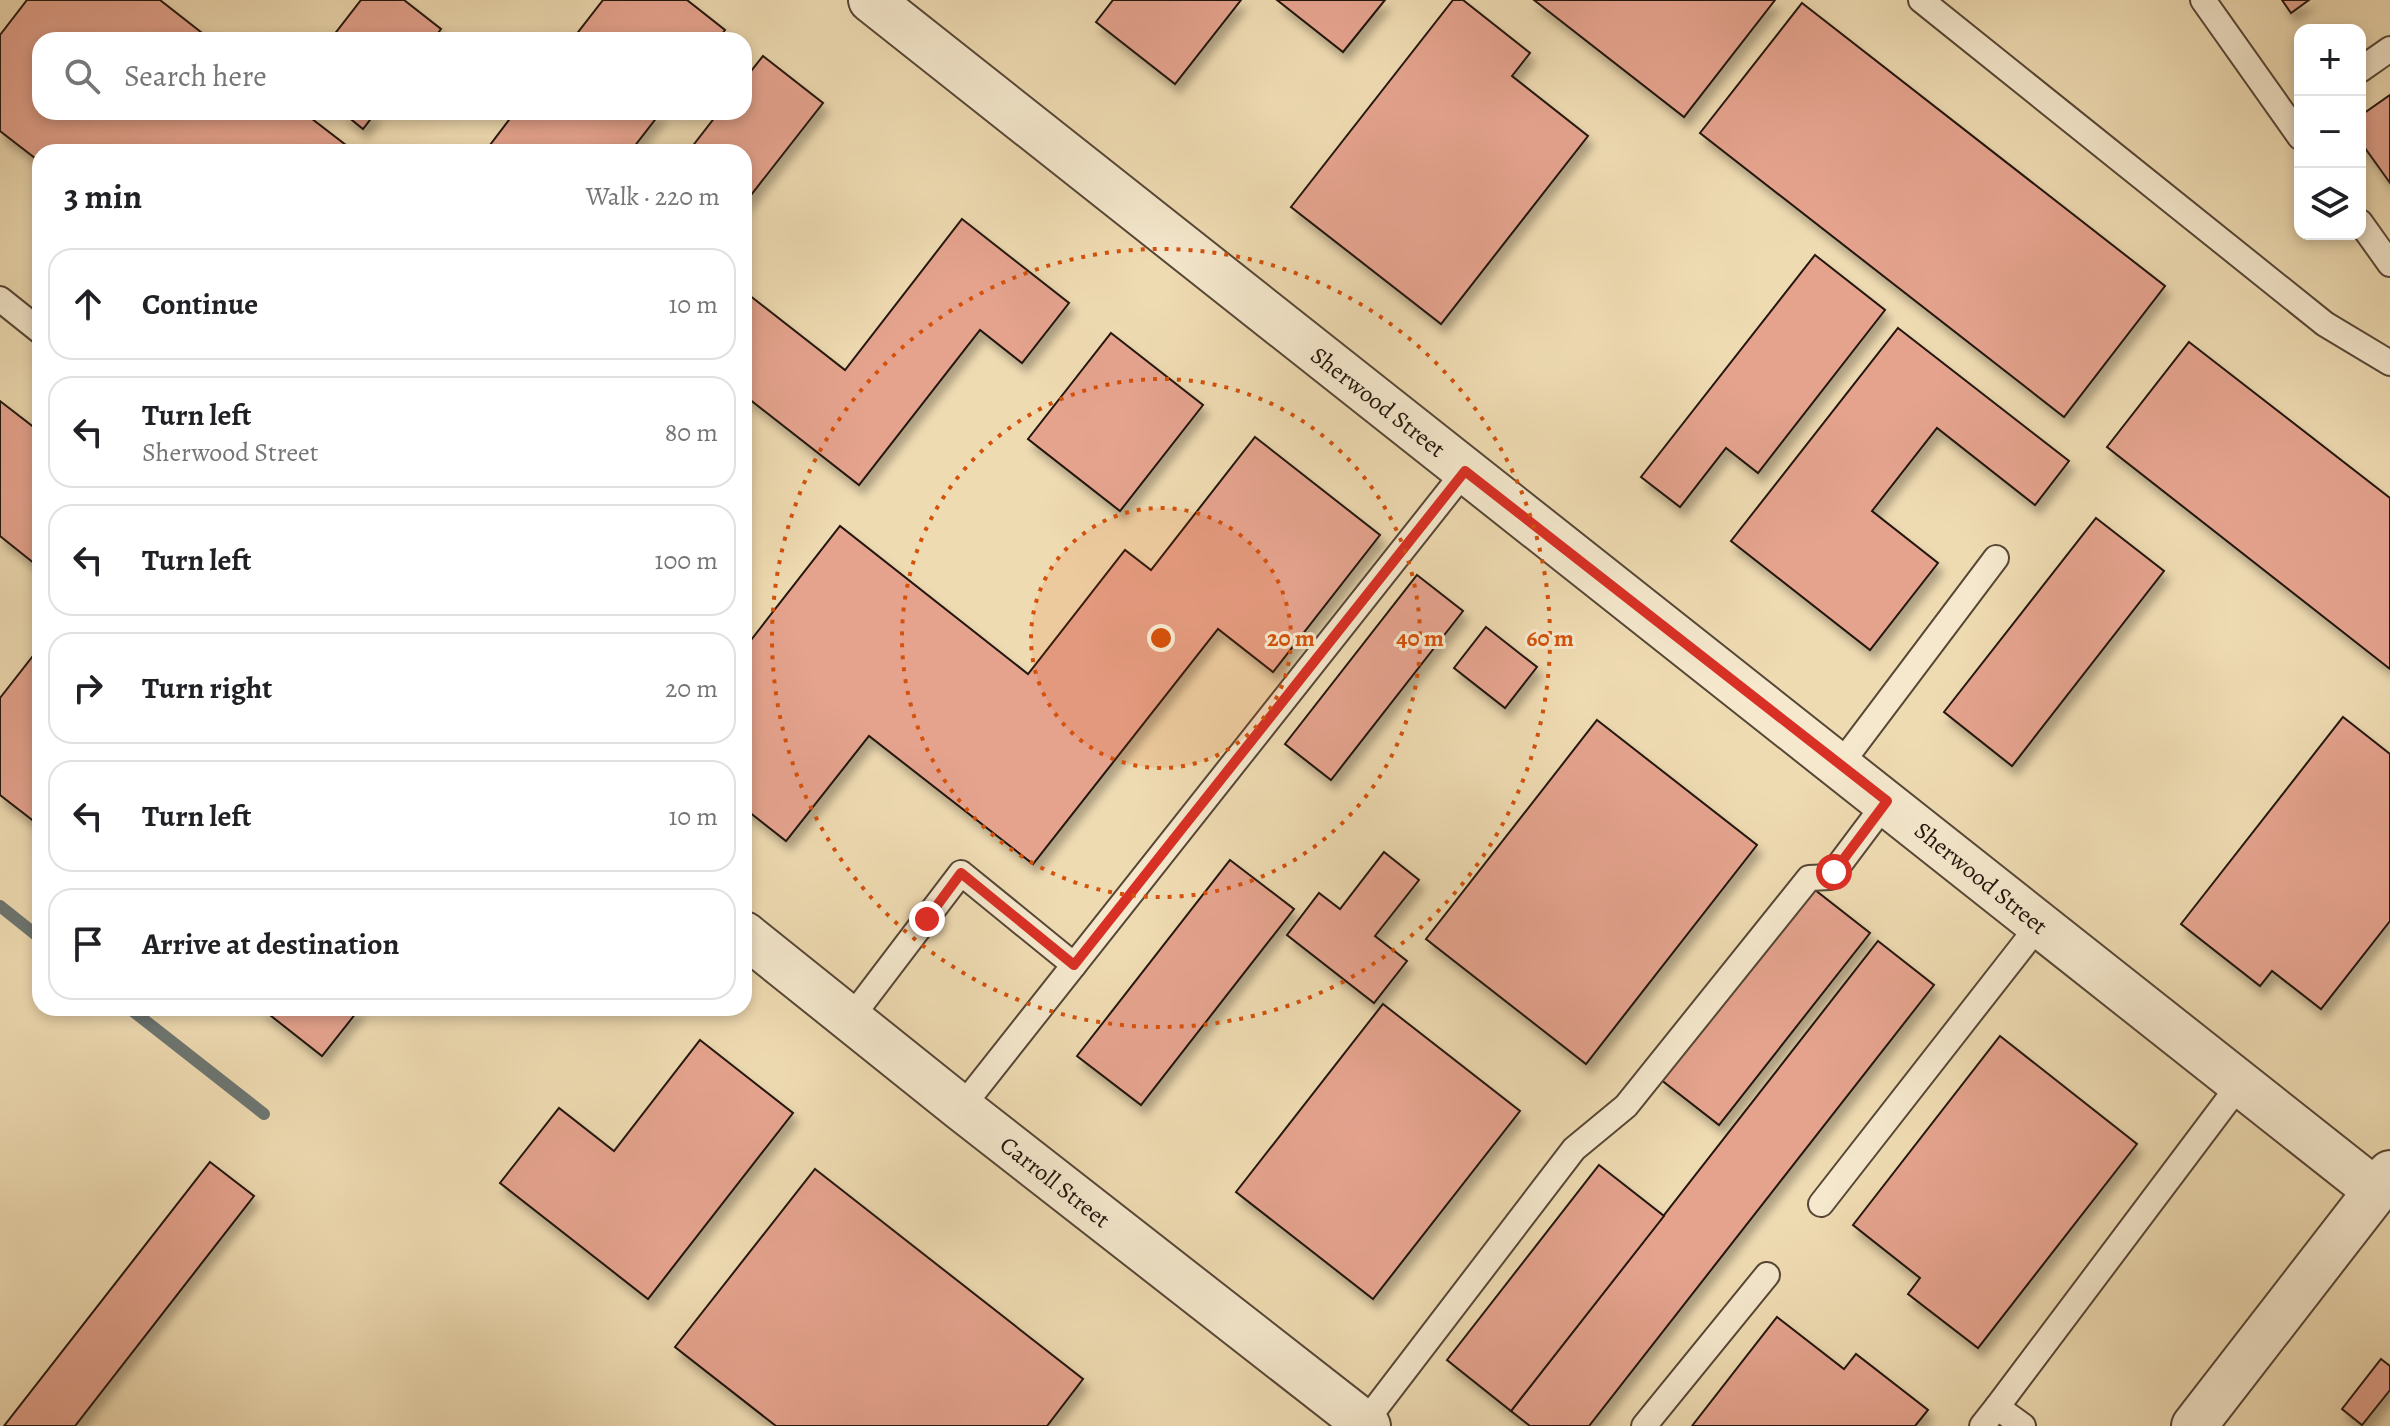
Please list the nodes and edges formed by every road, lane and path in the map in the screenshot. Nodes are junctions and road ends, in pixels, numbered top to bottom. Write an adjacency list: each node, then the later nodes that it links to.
1 (871, 0): 12 (street, Sherwood Street)
2 (1921, 0): 11 (lane)
3 (2203, 0): 6 (lane)
4 (2390, 49): 5 (lane)
5 (2366, 66)
6 (2294, 120)
7 (2366, 230): 8 (lane)
8 (2390, 264)
9 (0, 299): 10 (lane)
10 (32, 325)
11 (2390, 363)
12 (1465, 471): 14 (street, Sherwood Street); 18 (lane)
13 (1996, 558): 14 (lane)
14 (1840, 765): 15 (street, Sherwood Street)
15 (1887, 801): 16 (street, Sherwood Street); 27 (lane)
16 (2039, 925): 20 (street, Sherwood Street); 23 (lane)
17 (752, 940): 19 (street, Carroll Street)
18 (1074, 965): 19 (lane); 21 (lane)
19 (850, 1019): 21 (street, Carroll Street)
20 (2240, 1084): 22 (street, Sherwood Street); 25 (lane)
21 (961, 1108): 27 (street, Carroll Street)
22 (2383, 1182): 26 (street)
23 (1821, 1204)
24 (1767, 1275): 28 (lane)
25 (1989, 1416): 29 (lane)
26 (2199, 1424)
27 (1365, 1425)
28 (1644, 1426)
29 (2023, 1426)

